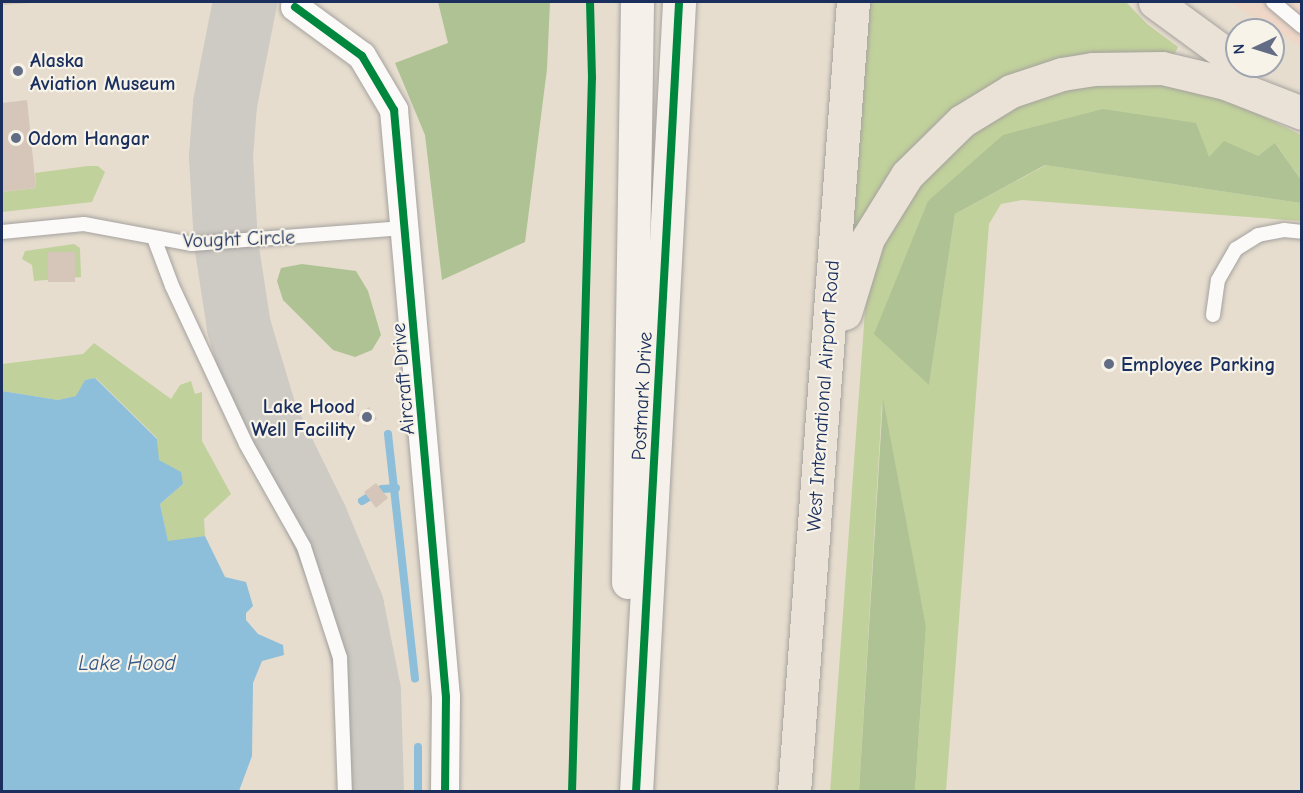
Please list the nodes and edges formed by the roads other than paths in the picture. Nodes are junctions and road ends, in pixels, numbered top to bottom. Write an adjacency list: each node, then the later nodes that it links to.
1 (638, 2): 21 (street, Postmark Drive)
2 (680, 2): 22 (street, Postmark Drive)
3 (853, 2): 17 (main road, West International Airport Road)
4 (1155, 2): 8 (main road)
5 (1273, 2): 7 (lane)
6 (292, 4): 12 (street, Aircraft Drive)
7 (1302, 26)
8 (1225, 53)
9 (1264, 78): 10 (main road)
10 (1302, 101)
11 (1302, 113): 17 (main road)
12 (407, 228): 15 (lane, Vought Circle); 20 (street, Aircraft Drive)
13 (2, 232): 15 (lane, Vought Circle)
14 (1302, 232): 16 (lane)
15 (154, 238): 19 (lane)
16 (1213, 315)
17 (821, 435): 18 (main road, West International Airport Road)
18 (804, 653): 23 (main road, West International Airport Road); 24 (main road)
19 (345, 792)
20 (445, 792)
21 (629, 792)
22 (636, 792)
23 (794, 792)
24 (810, 792)

